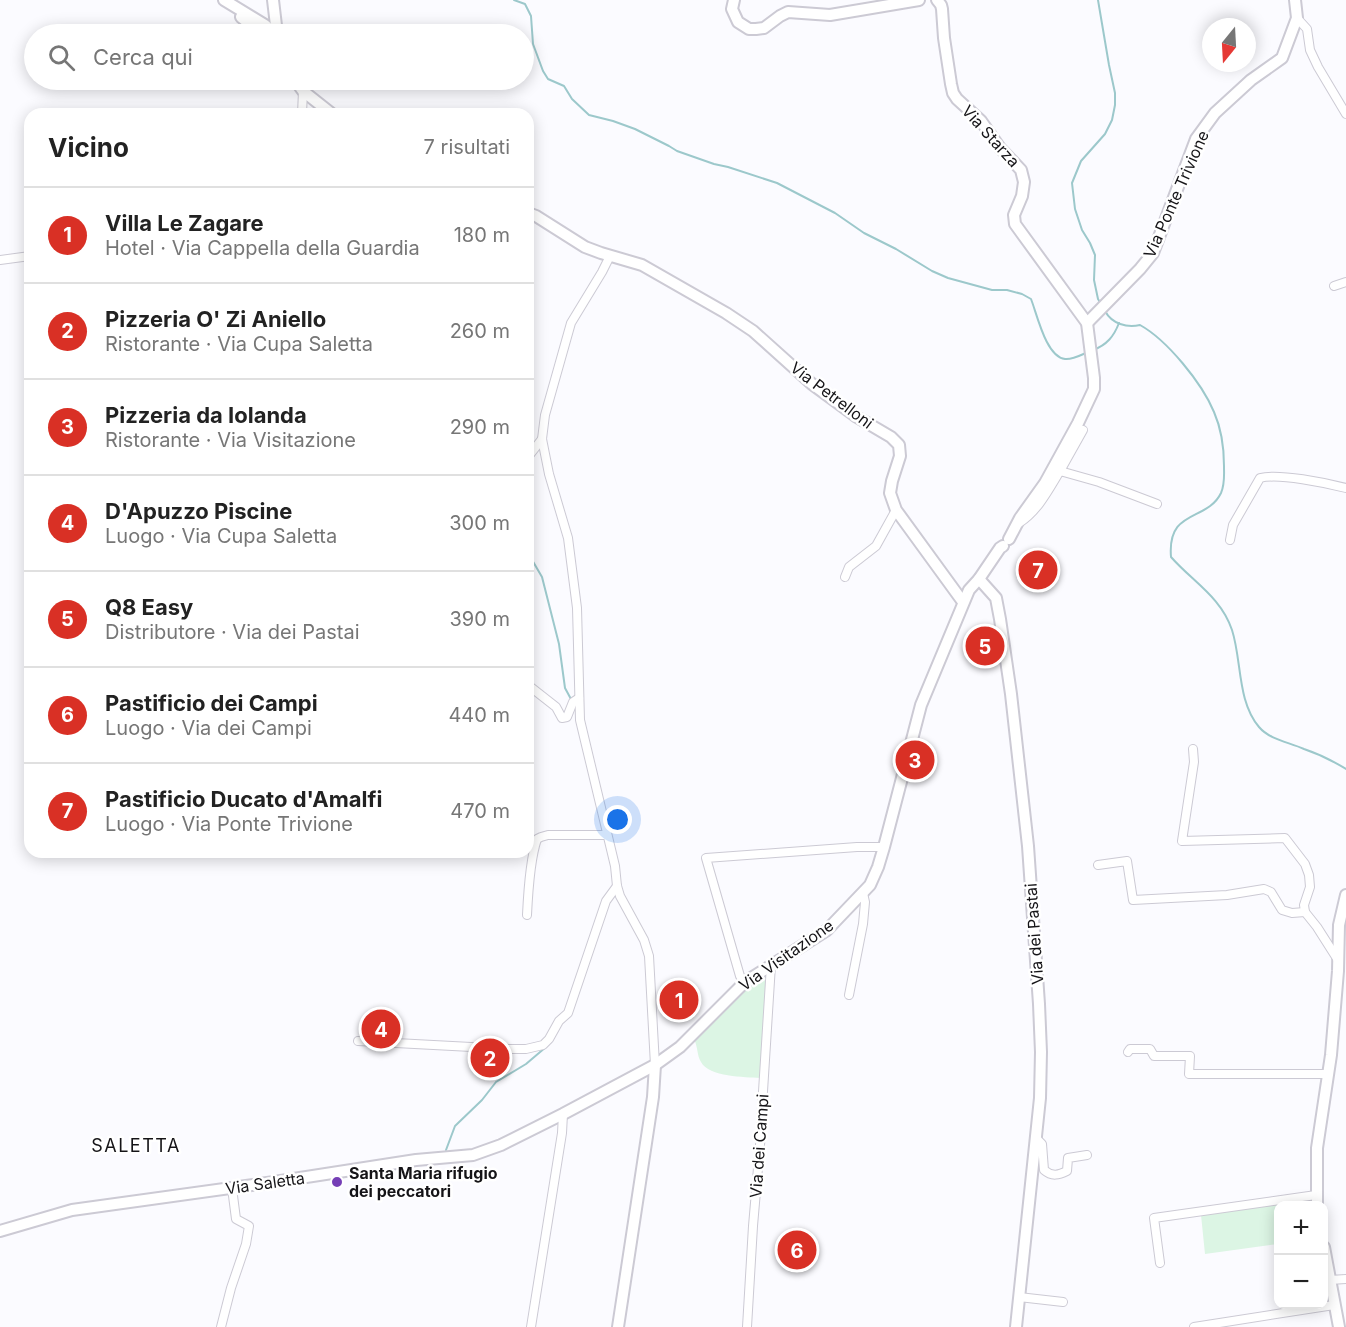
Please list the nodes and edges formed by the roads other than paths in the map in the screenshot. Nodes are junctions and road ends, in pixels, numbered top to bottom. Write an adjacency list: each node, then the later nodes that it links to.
1 (216, 0): 9 (street)
2 (224, 0): 10 (street)
3 (273, 0): 11 (street)
4 (734, 0): 5 (street)
5 (919, 0)
6 (937, 0): 22 (street, Via Starza)
7 (1295, 0): 8 (street)
8 (1297, 18): 15 (street); 22 (street, Via Ponte Trivione)
9 (249, 24)
10 (262, 24)
11 (275, 24)
12 (303, 91): 13 (street); 14 (street)
13 (302, 108)
14 (324, 108)
15 (1346, 114)
16 (534, 215): 17 (street, Via Petrelloni)
17 (610, 256): 24 (street); 29 (street, Via Petrelloni)
18 (24, 257): 19 (street)
19 (0, 260)
20 (1346, 282): 21 (street)
21 (1334, 286)
22 (1087, 323): 30 (street)
23 (1083, 430): 26 (street)
24 (542, 440): 25 (street); 36 (street)
25 (534, 450)
26 (1060, 471): 28 (street); 30 (street)
27 (1346, 488): 31 (street)
28 (1157, 504)
29 (896, 510): 32 (street); 34 (street, Via Petrelloni)
30 (1016, 525): 33 (street)
31 (1230, 540)
32 (845, 577)
33 (979, 579): 34 (street, Via Visitazione); 57 (street, Via dei Pastai)
34 (963, 602): 39 (street, Via Visitazione)
35 (534, 690): 36 (street)
36 (574, 702): 38 (street)
37 (1193, 749): 46 (street)
38 (603, 836): 40 (street); 43 (street)
39 (884, 847): 44 (street, Via Visitazione); 50 (street)
40 (534, 854)
41 (533, 858): 47 (street)
42 (1098, 865): 46 (street)
43 (617, 886): 52 (street); 54 (street)
44 (863, 892): 49 (street, Via Visitazione); 51 (street)
45 (1346, 896): 48 (street)
46 (1305, 912): 48 (street)
47 (527, 915)
48 (1338, 961): 55 (street)
49 (771, 965): 50 (street, Via Visitazione); 73 (street, Via dei Campi)
50 (745, 982): 54 (street, Via Visitazione)
51 (849, 995)
52 (358, 1041)
53 (1128, 1052): 55 (street)
54 (654, 1065): 56 (street, Via Saletta); 72 (street)
55 (1327, 1074): 60 (street)
56 (563, 1114): 59 (street, Via Saletta); 71 (street)
57 (1036, 1138): 58 (street); 66 (street, Via dei Pastai)
58 (1087, 1155)
59 (232, 1188): 61 (street, Via Saletta); 70 (street)
60 (1316, 1200): 63 (street)
61 (0, 1231)
62 (1325, 1255): 65 (street)
63 (1161, 1263)
64 (1346, 1279): 65 (street)
65 (1330, 1280): 68 (street)
66 (1019, 1297): 67 (street); 74 (street, Via dei Pastai)
67 (1063, 1302)
68 (1334, 1305): 69 (street); 77 (street)
69 (1262, 1317): 75 (street); 76 (street)
70 (220, 1327)
71 (531, 1327)
72 (618, 1327)
73 (747, 1327)
74 (1016, 1327)
75 (1194, 1327)
76 (1263, 1327)
77 (1338, 1327)

